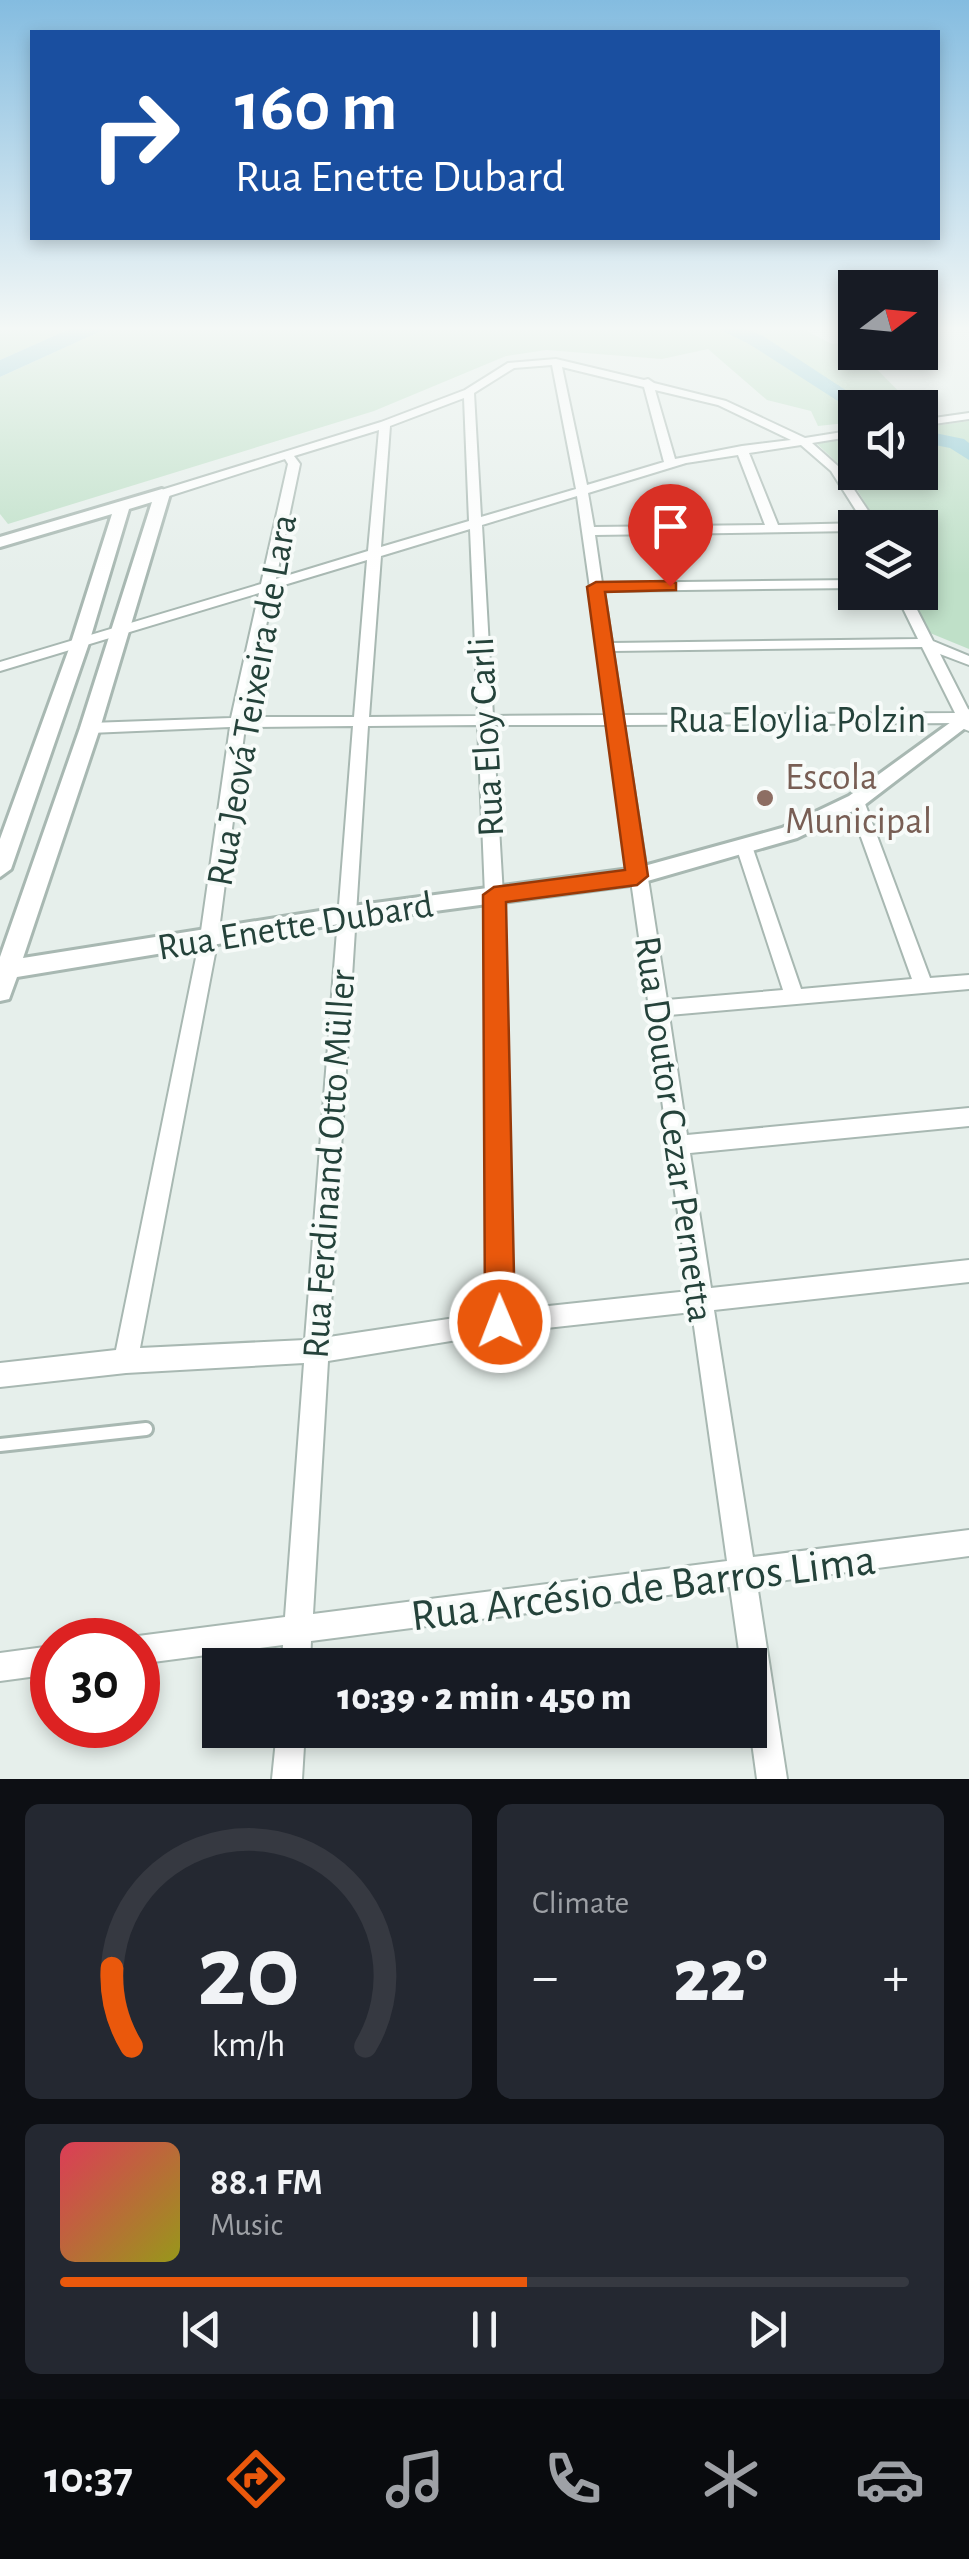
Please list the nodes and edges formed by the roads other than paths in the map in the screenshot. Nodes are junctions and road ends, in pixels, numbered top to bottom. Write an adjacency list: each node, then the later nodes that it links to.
1 (422, 410): 8 (street)
2 (470, 410): 18 (street, Rua Eloy Carli)
3 (566, 410): 14 (street, Rua Doutor Cezar Pernetta)
4 (656, 410): 13 (street)
5 (737, 410): 10 (street)
6 (969, 416): 7 (street)
7 (938, 420)
8 (385, 424): 12 (street); 23 (street, Rua Ferdinand Otto Müller)
9 (838, 436): 10 (street)
10 (803, 441): 11 (street); 17 (street)
11 (742, 449): 13 (street); 19 (street)
12 (288, 454): 15 (street); 26 (street, Rua Jeová Teixeira de Lara)
13 (670, 464): 14 (street)
14 (582, 490): 18 (street); 21 (street, Rua Doutor Cezar Pernetta)
15 (162, 494): 16 (street); 28 (street)
16 (123, 504): 22 (street); 30 (street)
17 (862, 510)
18 (473, 522): 23 (street); 35 (street, Rua Eloy Carli)
19 (772, 526): 20 (street); 21 (street)
20 (838, 527)
21 (588, 531): 25 (street, Rua Doutor Cezar Pernetta)
22 (0, 542)
23 (376, 556): 26 (street); 37 (street, Rua Ferdinand Otto Müller)
24 (838, 584): 25 (street)
25 (596, 587): 31 (street, Rua Doutor Cezar Pernetta)
26 (264, 589): 28 (street); 38 (street, Rua Jeová Teixeira de Lara)
27 (910, 610): 29 (street)
28 (117, 634): 30 (street); 39 (street)
29 (925, 643): 31 (street); 32 (street); 36 (street)
30 (79, 646): 33 (street); 42 (street)
31 (604, 647): 34 (street, Rua Doutor Cezar Pernetta)
32 (969, 661)
33 (0, 668)
34 (615, 719): 35 (street, Rua Eloylia Polzin); 36 (street, Rua Eloylia Polzin); 43 (street, Rua Doutor Cezar Pernetta)
35 (484, 720): 37 (street, Rua Eloylia Polzin); 44 (street, Rua Eloy Carli)
36 (968, 720): 40 (street, Rua Enette Dubard)
37 (362, 721): 38 (street, Rua Eloylia Polzin); 45 (street, Rua Ferdinand Otto Müller)
38 (238, 722): 39 (street, Rua Eloylia Polzin); 46 (street, Rua Jeová Teixeira de Lara)
39 (90, 728): 47 (street)
40 (856, 801): 41 (street, Rua Enette Dubard); 49 (street)
41 (744, 846): 43 (street, Rua Enette Dubard); 50 (street)
42 (0, 869)
43 (637, 876): 44 (street, Rua Enette Dubard); 51 (street, Rua Doutor Cezar Pernetta)
44 (494, 895): 45 (street, Rua Enette Dubard); 56 (street, Rua Eloy Carli)
45 (345, 915): 46 (street, Rua Enette Dubard); 57 (street, Rua Ferdinand Otto Müller)
46 (209, 938): 47 (street, Rua Enette Dubard); 58 (street, Rua Jeová Teixeira de Lara)
47 (3, 978)
48 (969, 982): 49 (street)
49 (924, 986): 50 (street)
50 (795, 998): 51 (street)
51 (660, 1008): 53 (street, Rua Doutor Cezar Pernetta)
52 (969, 1117): 53 (street)
53 (677, 1145): 55 (street, Rua Doutor Cezar Pernetta)
54 (969, 1271): 55 (street)
55 (698, 1300): 56 (street); 63 (street, Rua Doutor Cezar Pernetta)
56 (500, 1322): 57 (street)
57 (315, 1351): 58 (street); 64 (street, Rua Ferdinand Otto Müller)
58 (126, 1361): 59 (street)
59 (0, 1375)
60 (146, 1429): 61 (lane)
61 (0, 1445)
62 (969, 1544): 63 (street, Rua Arcésio de Barros Lima)
63 (742, 1573): 64 (street, Rua Arcésio de Barros Lima); 71 (street, Rua Doutor Cezar Pernetta)
64 (299, 1630): 65 (street, Rua Arcésio de Barros Lima); 66 (street, Rua Ferdinand Otto Müller)
65 (160, 1647)
66 (297, 1648)
67 (30, 1663): 68 (street)
68 (0, 1667)
69 (289, 1748): 70 (street)
70 (286, 1779)
71 (772, 1779)

